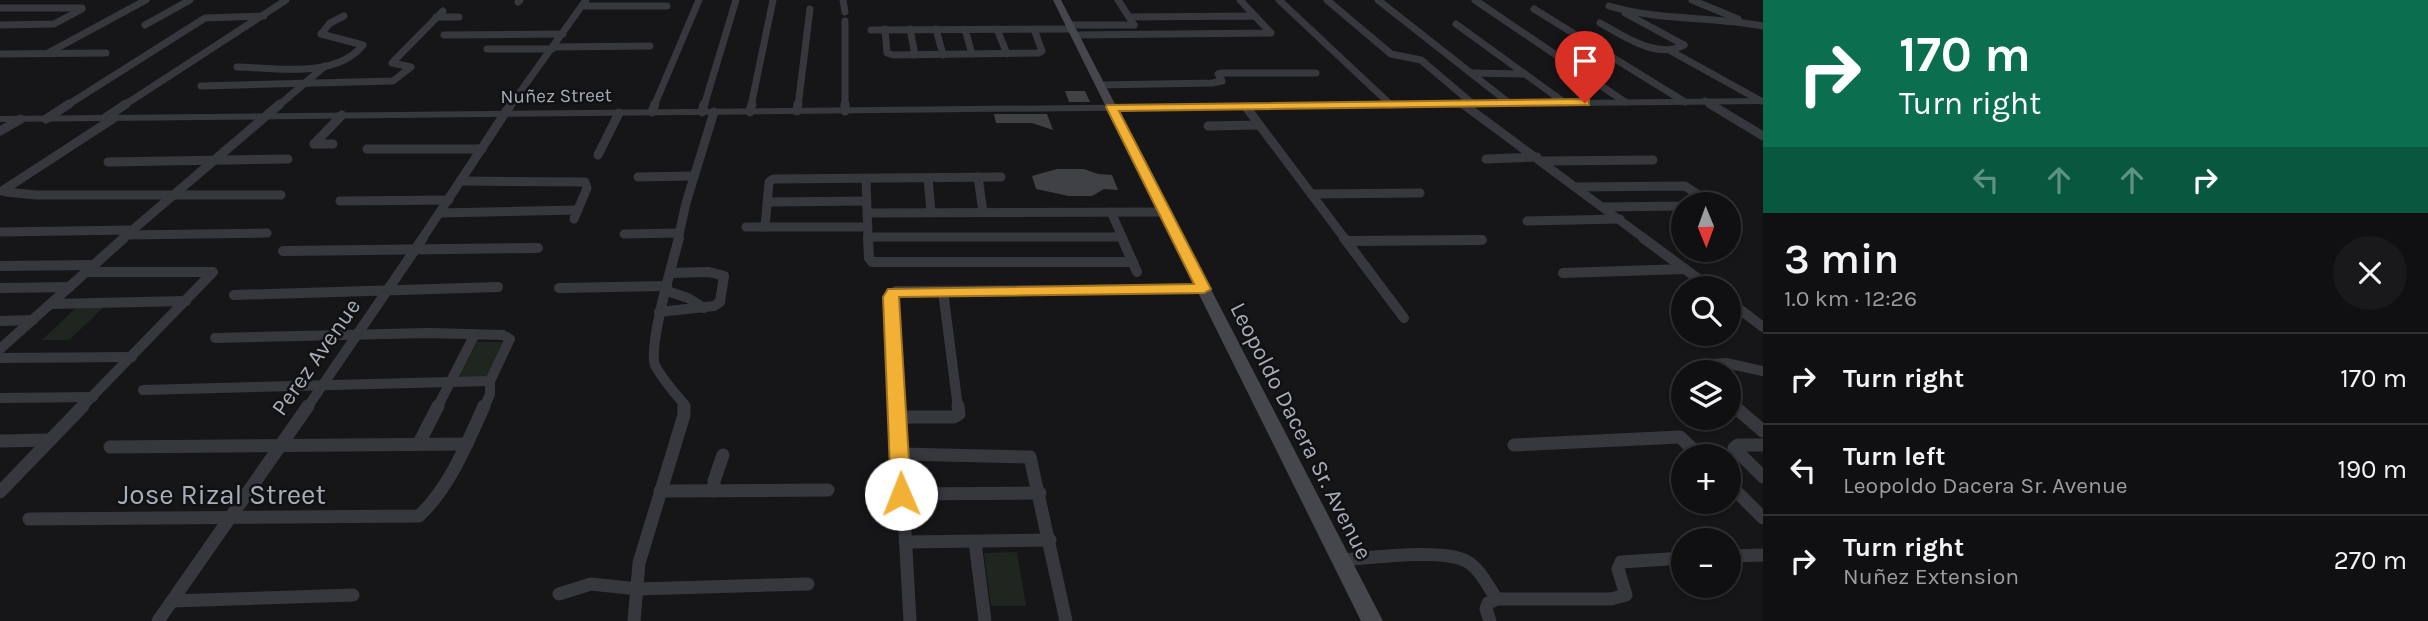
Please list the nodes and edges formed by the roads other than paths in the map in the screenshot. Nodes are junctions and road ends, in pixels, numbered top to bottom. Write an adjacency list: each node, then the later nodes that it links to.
1 (146, 0): 52 (street)
2 (190, 0): 36 (street)
3 (286, 0): 24 (street)
4 (699, 0): 80 (street)
5 (736, 0): 81 (street)
6 (773, 0): 77 (street)
7 (843, 0): 79 (street)
8 (1057, 0): 45 (main road, Leopoldo Dacera Sr. Avenue)
9 (1118, 0): 30 (street)
10 (1240, 0): 27 (street)
11 (1279, 0): 74 (street)
12 (1327, 0): 73 (street)
13 (1378, 0): 62 (street)
14 (1475, 0): 69 (street)
15 (1692, 0): 31 (street)
16 (584, 3): 17 (street); 46 (street, Perez Avenue)
17 (667, 6)
18 (1609, 6): 22 (street)
19 (0, 8): 35 (street)
20 (810, 9): 78 (street)
21 (1534, 9): 70 (street)
22 (1620, 10): 31 (street); 51 (street)
23 (443, 11): 28 (street)
24 (264, 16): 86 (street); 89 (street)
25 (344, 16): 59 (street)
26 (1221, 16): 27 (street); 30 (street); 33 (street)
27 (1255, 16): 45 (street)
28 (436, 17): 29 (street); 64 (street)
29 (459, 17)
30 (1129, 17): 45 (street)
31 (1744, 22): 37 (street)
32 (1600, 23): 51 (street)
33 (1214, 24)
34 (1456, 24): 63 (street)
35 (0, 25)
36 (145, 25)
37 (1763, 26)
38 (886, 29): 39 (street); 44 (street); 57 (street)
39 (910, 29): 40 (street); 57 (street)
40 (936, 29): 41 (street); 58 (street)
41 (965, 29): 42 (street); 54 (street)
42 (997, 29): 43 (street); 55 (street)
43 (1034, 29): 45 (street); 55 (street)
44 (871, 30)
45 (1072, 30): 65 (main road, Leopoldo Dacera Sr. Avenue)
46 (563, 34): 47 (street); 49 (street, Perez Avenue)
47 (444, 35)
48 (650, 46): 49 (street)
49 (553, 48): 50 (street); 83 (street, Perez Avenue)
50 (487, 49)
51 (1669, 50): 68 (street)
52 (48, 53): 53 (street); 56 (street)
53 (106, 53)
54 (972, 54): 55 (street); 58 (street)
55 (1007, 54)
56 (3, 55)
57 (915, 55): 58 (street)
58 (943, 55)
59 (326, 66): 60 (street); 64 (street)
60 (237, 67)
61 (1316, 73): 65 (street)
62 (1471, 73): 63 (street); 71 (street)
63 (1526, 75): 72 (street)
64 (306, 83): 66 (street); 85 (street)
65 (1100, 85): 75 (main road, Leopoldo Dacera Sr. Avenue)
66 (201, 86)
67 (1705, 101): 68 (street, Nuñez Street); 70 (street, Nuñez Street); 93 (street)
68 (1762, 101)
69 (1625, 102): 70 (street, Nuñez Street); 72 (street, Nuñez Street)
70 (1685, 102)
71 (1509, 103): 72 (street, Nuñez Street); 73 (street, Nuñez Street)
72 (1565, 103)
73 (1468, 104): 74 (street, Nuñez Street); 100 (street)
74 (1391, 105): 76 (street, Nuñez Street)
75 (1111, 107): 76 (street, Nuñez Street); 79 (street, Nuñez Street); 127 (main road, Leopoldo Dacera Sr. Avenue)
76 (1246, 107): 90 (street)
77 (750, 111): 78 (street, Nuñez Street); 81 (street, Nuñez Street)
78 (797, 111): 79 (street, Nuñez Street)
79 (845, 111)
80 (652, 112): 81 (street, Nuñez Street); 82 (street, Nuñez Street)
81 (708, 112): 104 (street)
82 (619, 113): 83 (street, Nuñez Street); 97 (street)
83 (504, 114): 84 (street, Nuñez Street); 96 (street, Perez Avenue)
84 (342, 115): 85 (street, Nuñez Street); 94 (street)
85 (265, 117): 86 (street, Nuñez Street); 101 (street)
86 (110, 118): 89 (street, Nuñez Street); 113 (street)
87 (0, 119): 88 (street, Nuñez Street)
88 (21, 119): 89 (street, Nuñez Street); 92 (street)
89 (47, 119)
90 (1259, 125): 91 (street); 117 (street)
91 (1208, 126)
92 (0, 131)
93 (1763, 136)
94 (333, 144)
95 (367, 149): 96 (street)
96 (482, 149): 110 (street, Perez Avenue)
97 (598, 155)
98 (288, 159): 101 (street)
99 (1486, 159): 100 (street)
100 (1540, 159): 102 (street); 111 (street)
101 (214, 160): 103 (street); 114 (street)
102 (1653, 160)
103 (108, 162)
104 (694, 176): 105 (street); 138 (street)
105 (638, 177)
106 (978, 177): 107 (street); 108 (street); 125 (street)
107 (1001, 177)
108 (928, 178): 109 (street); 124 (street)
109 (866, 179): 120 (street); 121 (street)
110 (460, 181): 118 (street, Perez Avenue); 128 (street)
111 (1577, 187): 112 (street); 123 (street)
112 (1694, 192)
113 (3, 193): 114 (street)
114 (175, 193): 116 (street); 135 (street)
115 (1420, 193): 117 (street)
116 (281, 194)
117 (1311, 194): 142 (street)
118 (449, 200): 119 (street); 128 (street, Perez Avenue)
119 (340, 201)
120 (867, 201): 121 (street); 129 (street)
121 (769, 202): 133 (street)
122 (1671, 206): 123 (street)
123 (1602, 207): 130 (street)
124 (931, 212): 125 (street); 129 (street)
125 (983, 212): 126 (street)
126 (1111, 212): 127 (street); 140 (street)
127 (1165, 212): 157 (main road, Leopoldo Dacera Sr. Avenue)
128 (440, 213): 145 (street, Perez Avenue)
129 (867, 213): 136 (street)
130 (1620, 219): 131 (street); 148 (street)
131 (1527, 221)
132 (746, 227): 133 (street)
133 (765, 227): 136 (street)
134 (0, 232): 135 (street)
135 (130, 232): 137 (street); 147 (street)
136 (868, 232): 140 (street); 140 (street)
137 (267, 233)
138 (679, 233): 139 (street); 149 (street)
139 (624, 234)
140 (1122, 237)
141 (1482, 240): 142 (street)
142 (1347, 241): 166 (street)
143 (538, 248): 145 (street)
144 (283, 251): 145 (street)
145 (415, 251): 158 (street, Perez Avenue)
146 (0, 266): 147 (street)
147 (91, 268): 152 (street); 161 (street)
148 (1685, 269): 150 (street); 151 (street)
149 (670, 273): 156 (street); 163 (street)
150 (1563, 273)
151 (1694, 276)
152 (70, 287): 154 (street); 162 (street)
153 (498, 287): 158 (street)
154 (0, 288)
155 (559, 288): 156 (street)
156 (667, 288): 163 (street); 165 (street)
157 (1204, 289): 159 (street); 216 (main road, Leopoldo Dacera Sr. Avenue)
158 (389, 290): 160 (street); 171 (street, Perez Avenue)
159 (943, 290): 185 (street); 185 (street)
160 (234, 295)
161 (186, 301): 162 (street); 174 (street)
162 (51, 304): 167 (street)
163 (704, 307): 165 (street)
164 (1741, 310): 169 (street)
165 (659, 312): 201 (street)
166 (1404, 318)
167 (33, 320): 168 (street); 173 (street)
168 (0, 321)
169 (1763, 327)
170 (474, 334): 171 (street); 178 (street); 179 (street)
171 (357, 335): 172 (street); 180 (street, Perez Avenue)
172 (215, 338)
173 (0, 349)
174 (131, 357): 175 (street); 182 (street)
175 (0, 358)
176 (1741, 368): 177 (street)
177 (1763, 372)
178 (450, 382): 179 (street); 180 (street); 189 (street)
179 (490, 382): 190 (street)
180 (322, 385): 181 (street); 195 (street, Perez Avenue)
181 (143, 390)
182 (93, 397): 183 (street); 187 (street)
183 (0, 398)
184 (1741, 412): 186 (street)
185 (899, 417): 196 (street)
186 (1763, 431)
187 (50, 440): 188 (street); 199 (street)
188 (0, 441)
189 (419, 443): 190 (street); 195 (street)
190 (467, 444): 209 (street, Jose Rizal Street)
191 (1688, 444): 192 (street)
192 (1514, 445)
193 (1763, 445): 198 (street)
194 (110, 447): 195 (street)
195 (280, 447): 209 (street, Perez Avenue)
196 (900, 454): 204 (street); 205 (street)
197 (723, 455): 202 (street)
198 (1763, 477)
199 (6, 479): 203 (street)
200 (828, 489): 202 (street)
201 (660, 491): 202 (street); 218 (street)
202 (714, 491)
203 (0, 492)
204 (901, 494): 205 (street); 211 (street)
205 (1040, 494): 210 (street)
206 (1741, 496): 207 (street)
207 (1763, 518)
208 (29, 519): 209 (street, Jose Rizal Street)
209 (229, 519): 222 (street, Perez Avenue)
210 (1050, 540): 212 (street); 227 (street)
211 (905, 541): 212 (street); 225 (street)
212 (975, 542): 226 (street)
213 (1763, 555): 214 (street)
214 (1741, 556)
215 (1671, 559): 221 (street)
216 (1341, 560): 221 (street); 228 (main road, Leopoldo Dacera Sr. Avenue)
217 (808, 584): 218 (street)
218 (638, 589): 219 (street); 224 (street)
219 (559, 594)
220 (353, 595): 222 (street)
221 (1497, 599): 229 (street)
222 (172, 601): 223 (street, Perez Avenue)
223 (158, 621)
224 (634, 621)
225 (910, 621)
226 (985, 621)
227 (1066, 621)
228 (1372, 621)
229 (1490, 621)

